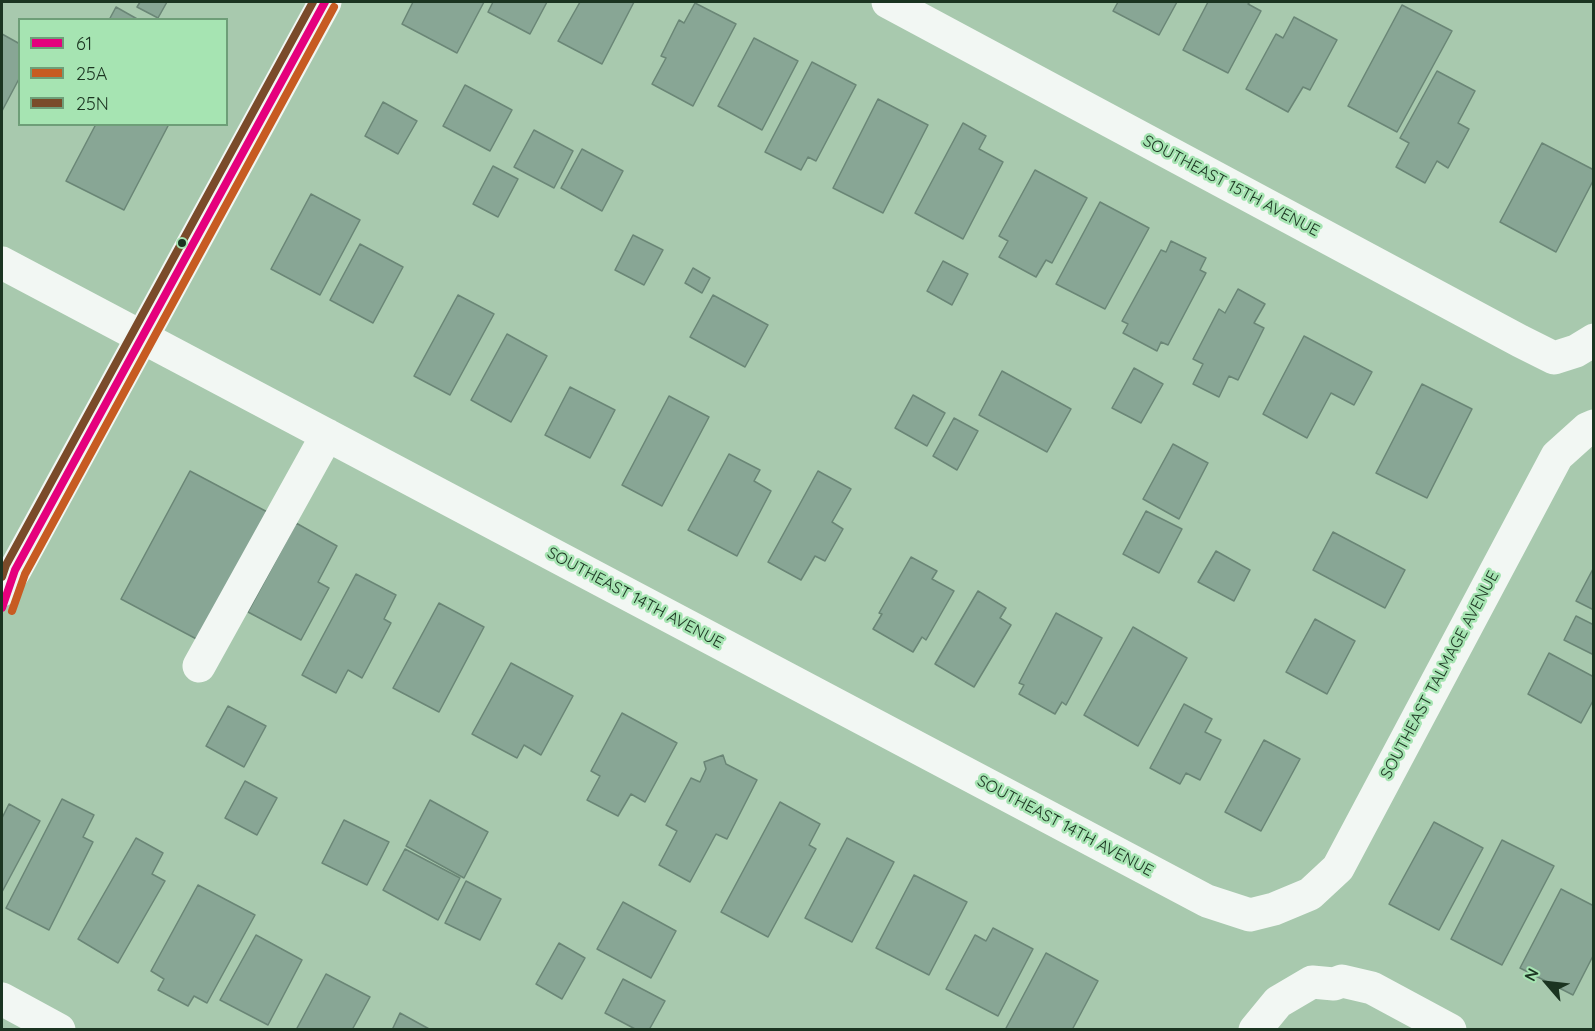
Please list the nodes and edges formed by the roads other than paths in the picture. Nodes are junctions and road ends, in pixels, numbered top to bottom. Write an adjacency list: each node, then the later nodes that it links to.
1 (325, 2): 4 (street)
2 (888, 2): 5 (street, SOUTHEAST 15TH AVENUE)
3 (2, 263): 4 (street, SOUTHEAST 14TH AVENUE)
4 (143, 337): 7 (street, SOUTHEAST 14TH AVENUE); 8 (street)
5 (1585, 346)
6 (1593, 426): 11 (street, SOUTHEAST TALMAGE AVENUE)
7 (327, 435): 10 (street); 11 (street, SOUTHEAST 14TH AVENUE)
8 (8, 580): 9 (street)
9 (2, 608)
10 (199, 666)
11 (1274, 909)
12 (2, 999): 13 (street)
13 (59, 1029)
14 (1255, 1029): 15 (street)
15 (1450, 1029)

